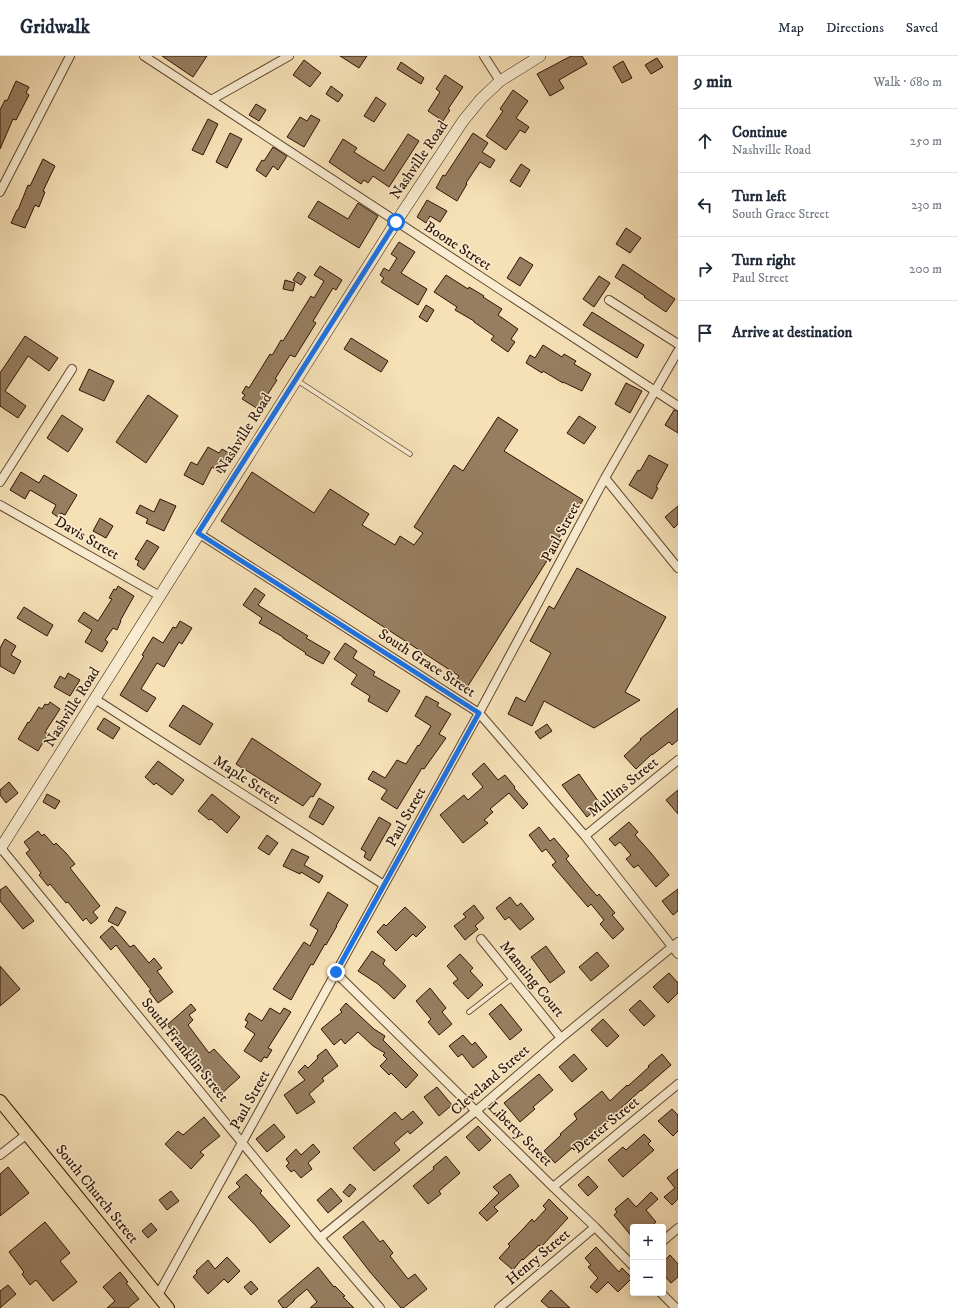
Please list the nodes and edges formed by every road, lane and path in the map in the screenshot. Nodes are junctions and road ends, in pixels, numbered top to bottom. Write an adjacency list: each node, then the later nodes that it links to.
1 (70, 56): 8 (street)
2 (144, 56): 7 (street, Boone Street)
3 (289, 56): 7 (street)
4 (484, 56): 6 (street)
5 (540, 56): 6 (main road, Nashville Road)
6 (500, 81): 9 (main road, Nashville Road)
7 (211, 100): 9 (street, Boone Street)
8 (0, 192)
9 (396, 222): 14 (main road, Nashville Road); 15 (street, Boone Street)
10 (609, 300): 11 (street)
11 (678, 344)
12 (678, 351): 15 (street, Paul Street)
13 (72, 369): 19 (street)
14 (296, 379): 17 (lane); 21 (main road, Nashville Road)
15 (656, 392): 16 (street, Boone Street); 18 (street, Paul Street)
16 (678, 406)
17 (410, 454)
18 (605, 478): 22 (street); 25 (street, Paul Street)
19 (0, 482)
20 (0, 505): 23 (street, Davis Street)
21 (198, 533): 23 (main road, Nashville Road); 25 (street, South Grace Street)
22 (678, 568)
23 (160, 596): 24 (main road, Nashville Road)
24 (95, 699): 28 (main road, Nashville Road); 29 (street, Maple Street)
25 (479, 713): 27 (street, South Grace Street); 29 (street, Paul Street)
26 (678, 760): 27 (street, Mullins Street)
27 (585, 836): 31 (street, South Grace Street)
28 (0, 848): 41 (street, South Franklin Street)
29 (384, 885): 33 (street, Paul Street)
30 (481, 939): 34 (street, Manning Court)
31 (675, 945): 32 (street, South Grace Street); 36 (street, Cleveland Street)
32 (678, 954)
33 (336, 972): 39 (street, Liberty Street); 41 (street, Paul Street)
34 (513, 978): 35 (lane); 36 (street, Manning Court)
35 (469, 1012)
36 (561, 1038): 39 (street, Cleveland Street)
37 (678, 1084): 43 (street, Dexter Street)
38 (0, 1101): 40 (main road, South Church Street)
39 (476, 1111): 43 (street, Liberty Street); 46 (street, Cleveland Street)
40 (27, 1134): 42 (street); 49 (main road, South Church Street)
41 (243, 1142): 46 (street, South Franklin Street); 49 (street, Paul Street)
42 (0, 1156)
43 (553, 1187): 44 (street, Liberty Street)
44 (595, 1227): 48 (street, Liberty Street); 53 (street, Henry Street)
45 (678, 1228): 47 (street)
46 (320, 1238): 52 (street, South Franklin Street)
47 (666, 1238)
48 (630, 1263)
49 (158, 1296): 51 (main road, South Church Street)
50 (664, 1296): 54 (street)
51 (168, 1308)
52 (380, 1308)
53 (499, 1308)
54 (676, 1308)

